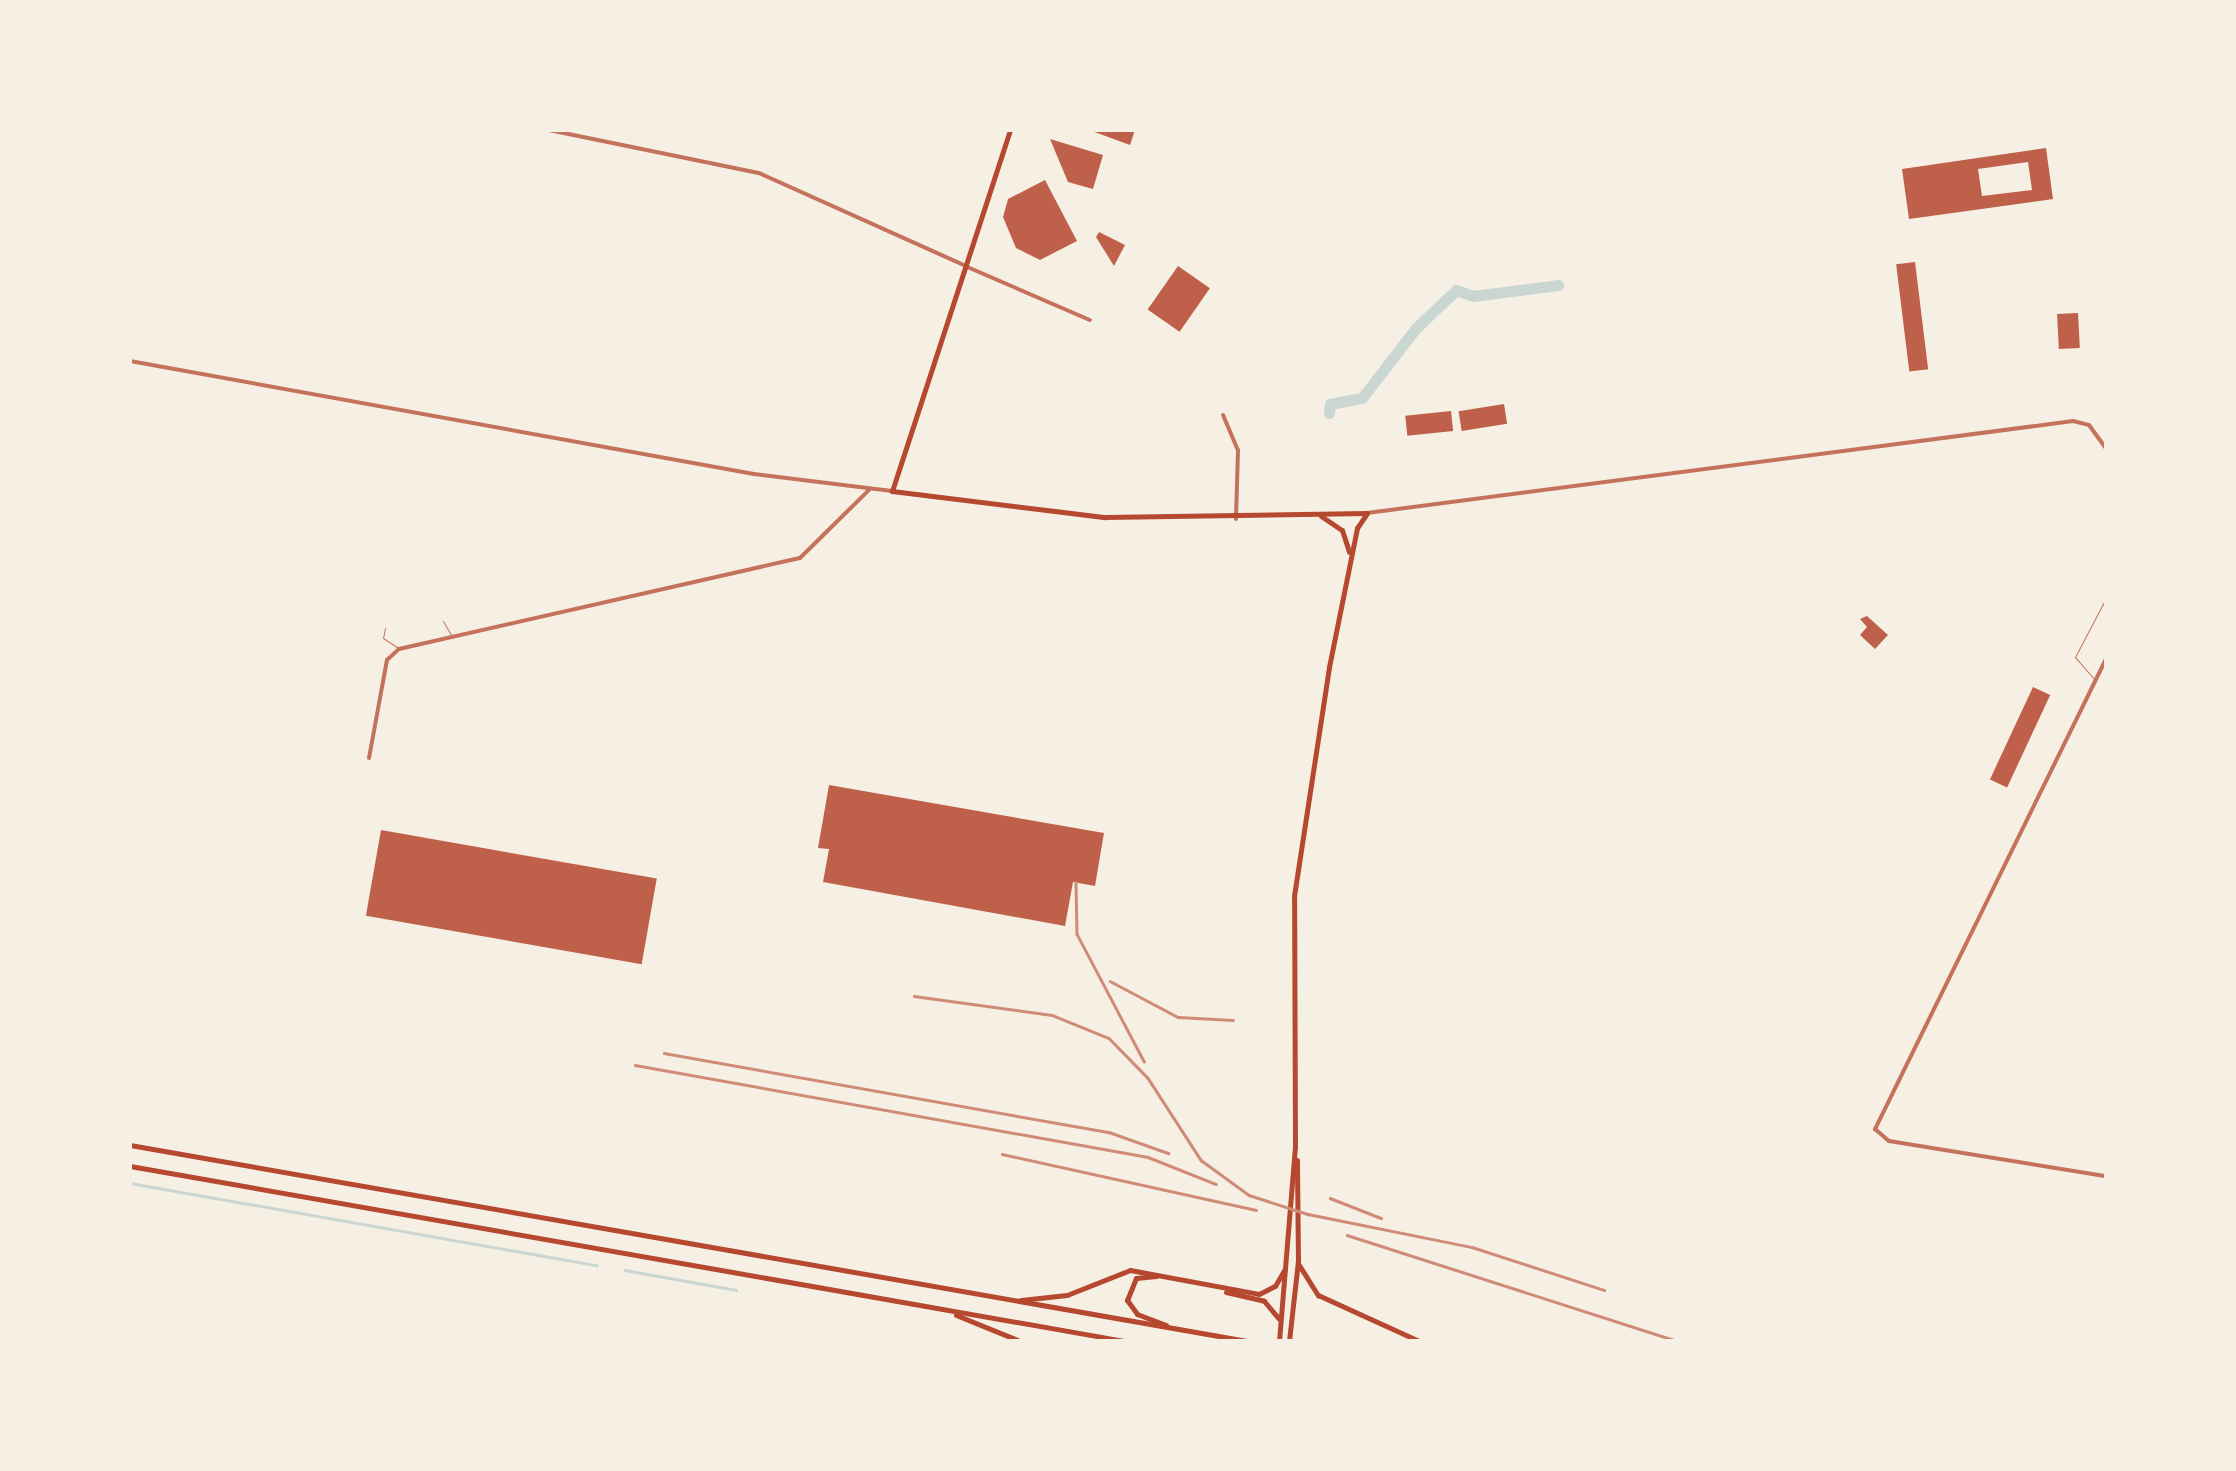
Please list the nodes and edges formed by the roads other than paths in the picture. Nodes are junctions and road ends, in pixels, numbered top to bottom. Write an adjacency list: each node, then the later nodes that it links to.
1 (548, 130): 3 (street)
2 (1010, 130): 3 (main road)
3 (966, 266): 4 (street); 9 (main road)
4 (1090, 320)
5 (130, 361): 8 (street)
6 (1222, 416): 12 (street)
7 (2106, 448): 10 (street)
8 (869, 490): 9 (street); 17 (street)
9 (892, 490): 12 (main road)
10 (1367, 514): 11 (main road); 13 (main road)
11 (1318, 516): 12 (main road); 13 (main road)
12 (1236, 519)
13 (1348, 570): 23 (main road)
14 (2106, 598): 20 (lane)
15 (443, 621): 17 (lane)
16 (385, 628): 18 (lane)
17 (453, 638): 18 (street)
18 (399, 649): 21 (street)
19 (2106, 659): 20 (street)
20 (2096, 680): 25 (street)
21 (369, 758)
22 (130, 1145): 28 (main road)
23 (1295, 1147): 26 (main road); 27 (main road)
24 (130, 1166): 29 (main road)
25 (2106, 1176)
26 (1289, 1252): 28 (main road); 31 (main road)
27 (1298, 1262): 36 (main road); 37 (main road)
28 (1018, 1300): 30 (main road)
29 (944, 1310): 32 (main road); 33 (main road)
30 (1168, 1326): 31 (main road); 34 (main road)
31 (1280, 1330): 35 (main road)
32 (1020, 1341)
33 (1124, 1341)
34 (1247, 1341)
35 (1278, 1341)
36 (1289, 1341)
37 (1418, 1341)

